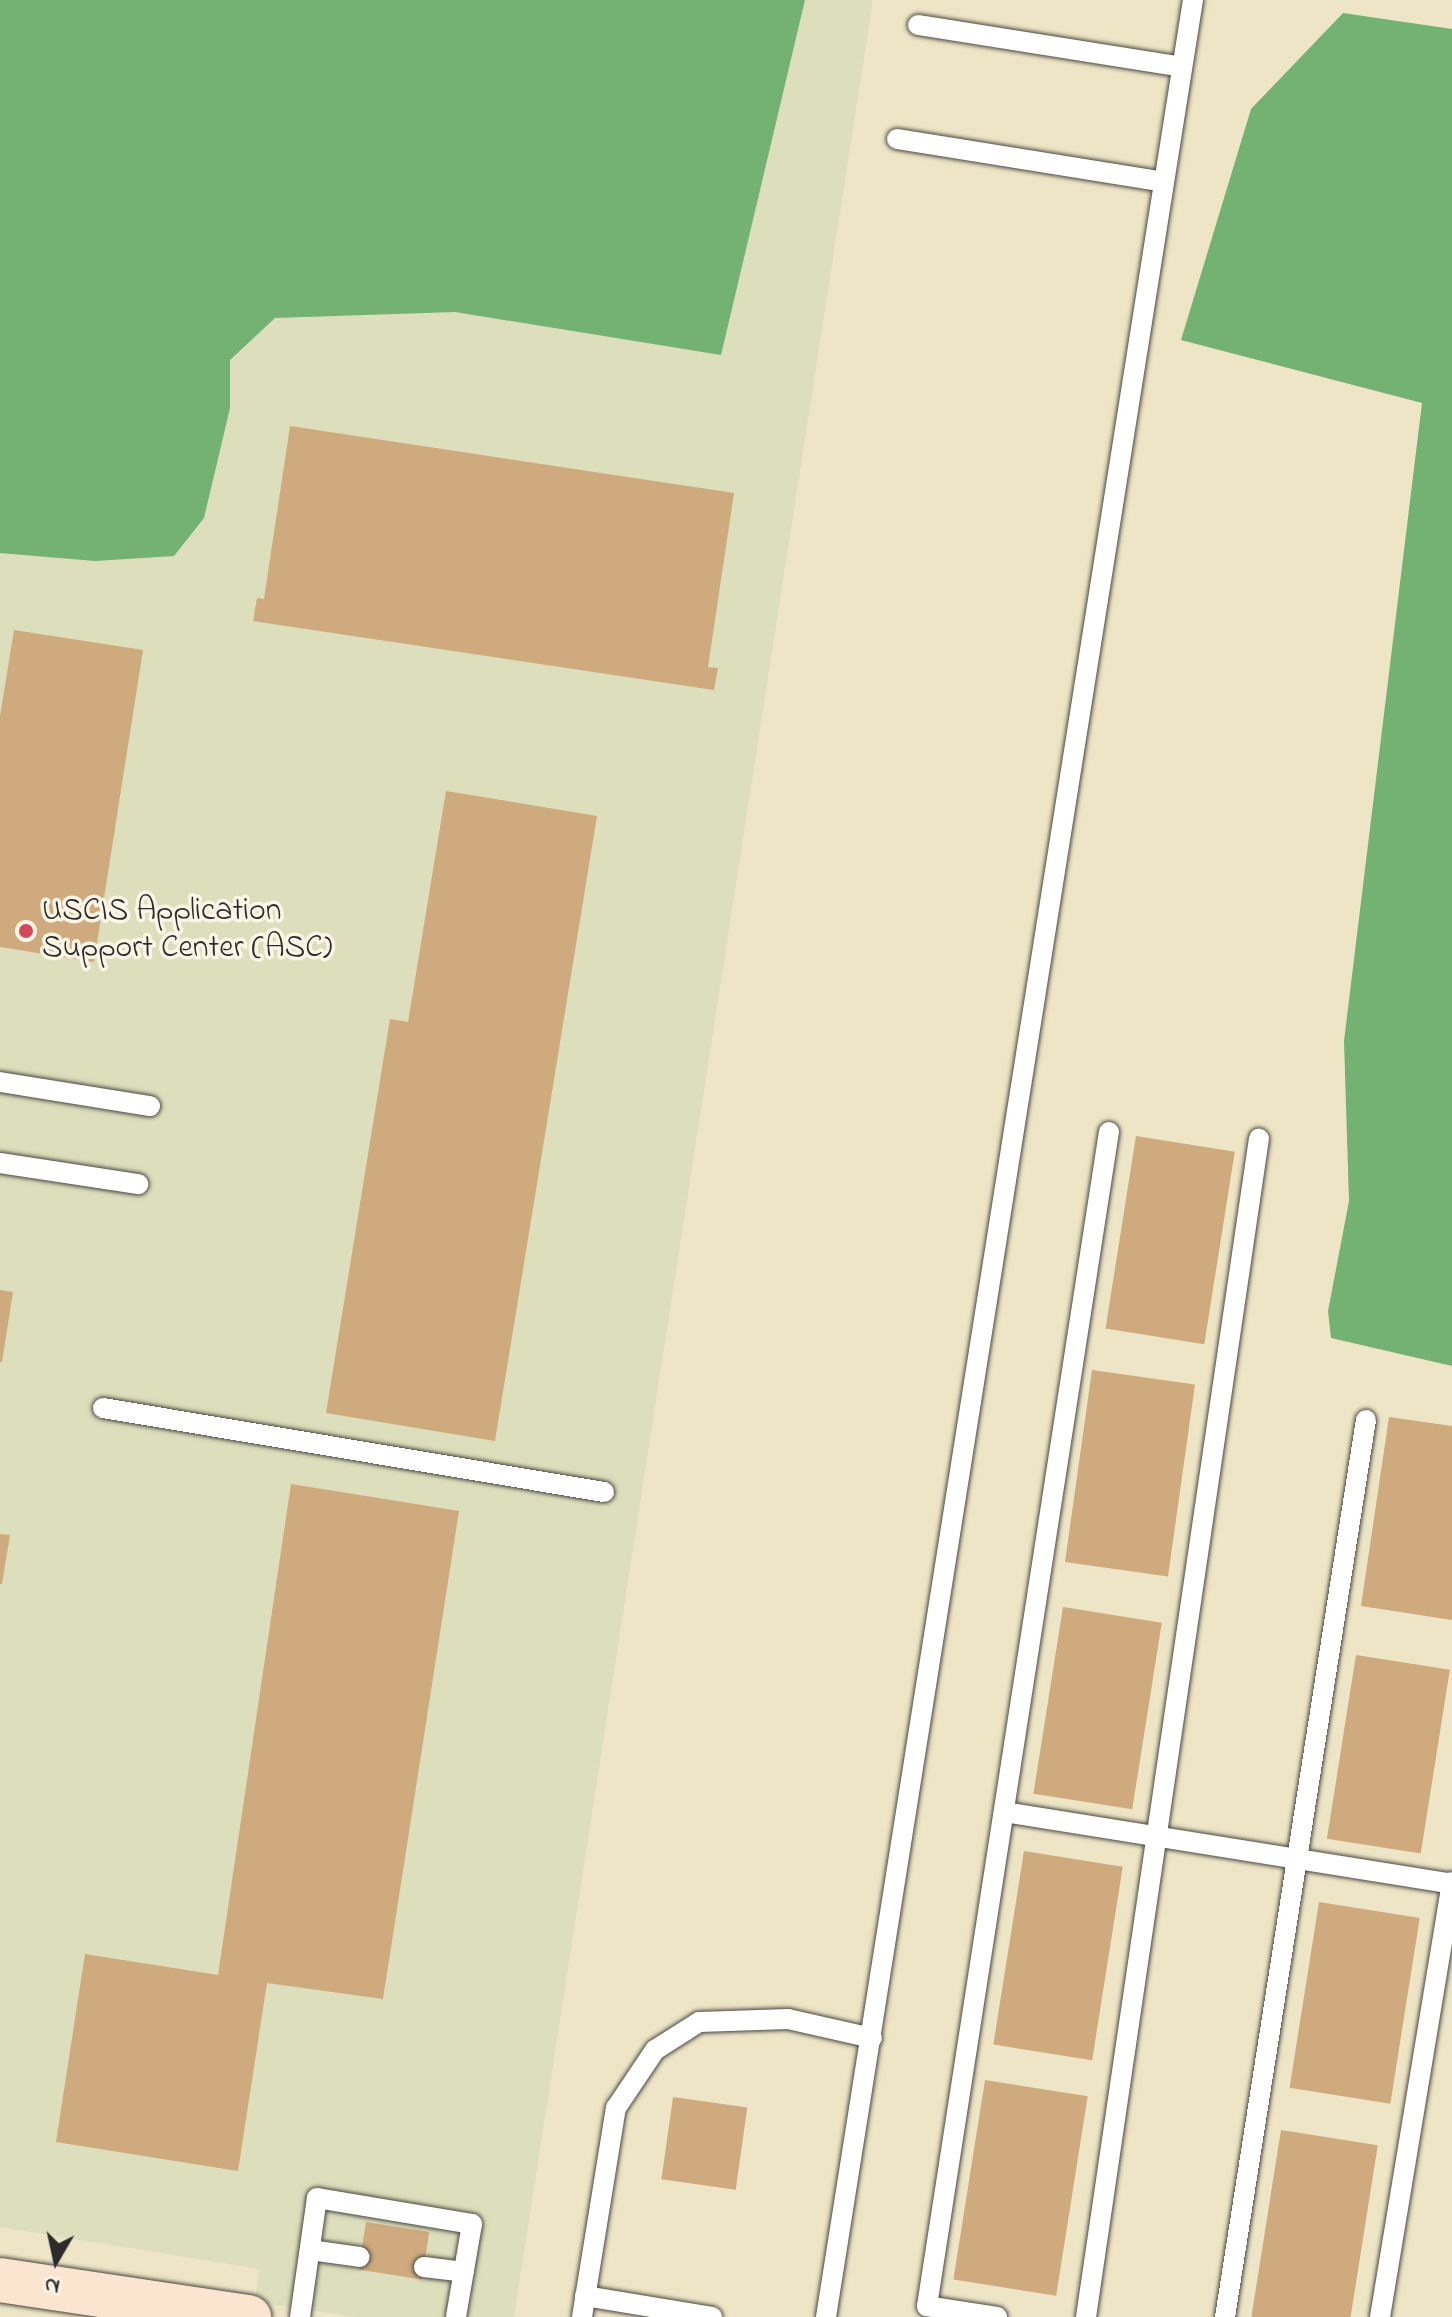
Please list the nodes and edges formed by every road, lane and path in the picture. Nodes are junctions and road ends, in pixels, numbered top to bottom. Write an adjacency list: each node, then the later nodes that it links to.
1 (1193, 0): 3 (lane)
2 (918, 25): 3 (lane)
3 (1182, 67): 5 (lane)
4 (897, 139): 5 (lane)
5 (1164, 182): 19 (lane)
6 (0, 1082): 7 (lane)
7 (150, 1106)
8 (1109, 1132): 15 (lane)
9 (1259, 1139): 16 (lane)
10 (0, 1163): 11 (lane)
11 (138, 1184)
12 (103, 1408): 14 (lane)
13 (1366, 1420): 17 (lane)
14 (604, 1492)
15 (1004, 1812): 16 (lane); 26 (lane)
16 (1156, 1836): 17 (lane); 33 (lane)
17 (1297, 1859): 18 (lane); 34 (lane)
18 (1452, 1883): 35 (lane)
19 (872, 2038): 25 (lane); 31 (lane)
20 (310, 2250): 21 (lane); 23 (lane); 28 (lane)
21 (360, 2257)
22 (424, 2267): 23 (lane)
23 (464, 2272): 29 (lane)
24 (0, 2280): 27 (main road)
25 (583, 2307): 30 (lane)
26 (926, 2312): 32 (lane)
27 (249, 2317)
28 (300, 2317)
29 (456, 2317)
30 (712, 2317)
31 (826, 2317)
32 (997, 2317)
33 (1086, 2317)
34 (1225, 2317)
35 (1380, 2317)

